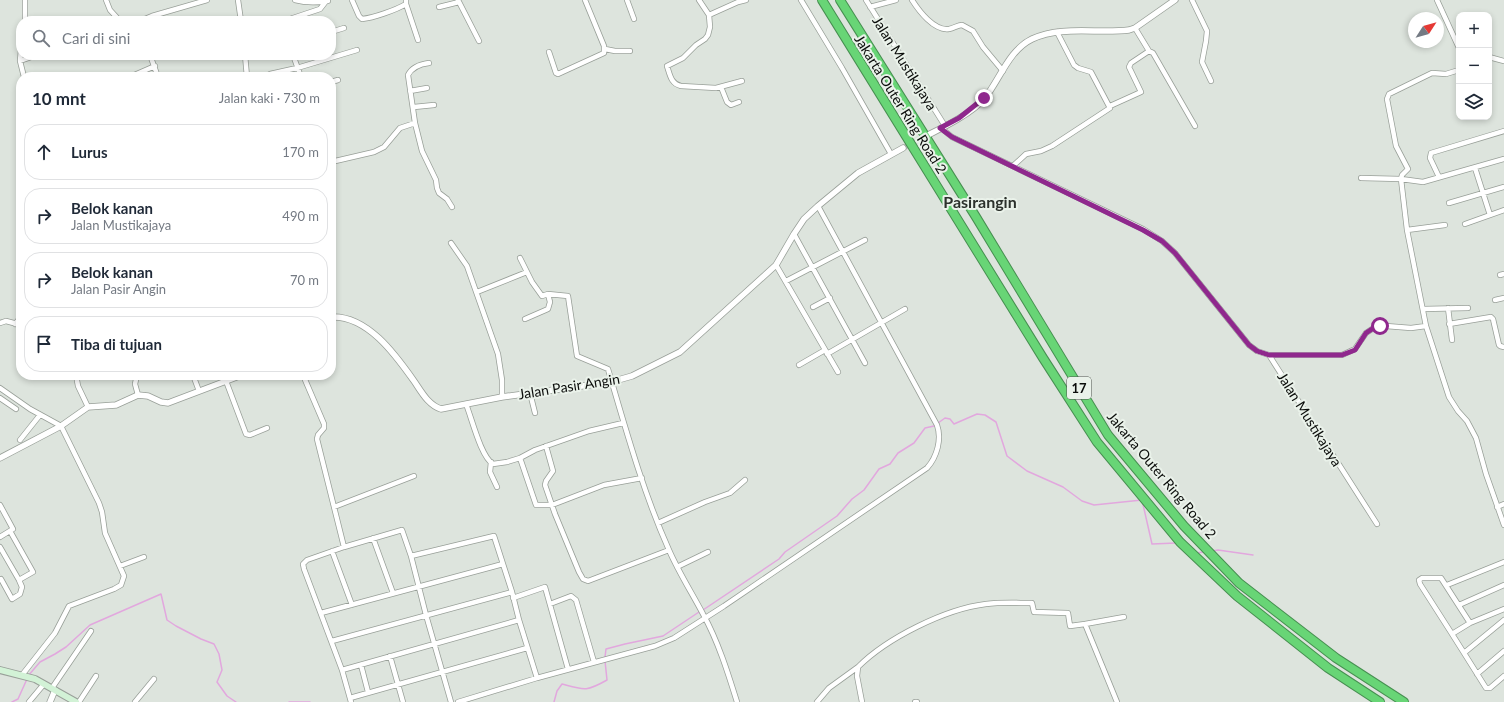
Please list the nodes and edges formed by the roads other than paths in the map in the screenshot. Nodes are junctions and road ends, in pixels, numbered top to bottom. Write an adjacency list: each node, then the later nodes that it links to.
1 (25, 0): 27 (street)
2 (106, 0): 28 (street)
3 (207, 0): 29 (street)
4 (239, 0): 30 (street)
5 (295, 0): 6 (street)
6 (328, 0): 31 (street)
7 (352, 0): 23 (street)
8 (585, 0): 40 (street)
9 (628, 0): 32 (street)
10 (700, 0): 26 (street)
11 (746, 0): 22 (street)
12 (801, 0): 80 (street)
13 (822, 0): 243 (highway, Jakarta Outer Ring Road 2 / 17)
14 (840, 0): 244 (highway, Jakarta Outer Ring Road 2 / 17)
15 (866, 0): 25 (street, Jalan Mustikajaya)
16 (896, 0): 25 (street)
17 (912, 0): 57 (street)
18 (1174, 0): 34 (street)
19 (1192, 0): 66 (street)
20 (1438, 0): 39 (street)
21 (459, 1): 24 (street); 38 (street)
22 (738, 1): 26 (street)
23 (406, 2): 37 (street)
24 (439, 7)
25 (870, 7): 76 (street, Jalan Mustikajaya)
26 (708, 15): 67 (street)
27 (25, 16)
28 (115, 16)
29 (152, 16)
30 (240, 16)
31 (299, 16)
32 (634, 19)
33 (344, 28): 35 (street)
34 (1135, 28): 36 (street); 43 (street)
35 (336, 30)
36 (1057, 32): 57 (street); 72 (street)
37 (418, 40)
38 (479, 41)
39 (1456, 41)
40 (604, 49): 42 (street); 44 (street)
41 (357, 50): 45 (street)
42 (630, 51)
43 (1150, 51): 72 (street); 75 (street)
44 (549, 52)
45 (336, 56)
46 (1492, 58): 53 (street)
47 (23, 60): 52 (street)
48 (152, 60): 55 (street)
49 (245, 60): 62 (street)
50 (295, 60): 56 (street)
51 (324, 60): 56 (street)
52 (20, 61): 59 (street)
53 (1504, 61)
54 (429, 63): 69 (street)
55 (155, 66): 60 (street); 61 (street)
56 (297, 68): 63 (street); 64 (street)
57 (1003, 71): 76 (street)
58 (1456, 71): 87 (street)
59 (23, 72)
60 (141, 72)
61 (157, 72)
62 (247, 72)
63 (279, 72)
64 (299, 72)
65 (742, 81): 67 (street)
66 (1211, 81)
67 (721, 87): 70 (street)
68 (427, 88): 69 (street)
69 (410, 91): 73 (street)
70 (739, 102)
71 (434, 105): 73 (street)
72 (1110, 106): 83 (street)
73 (414, 107): 74 (street)
74 (415, 122): 82 (street); 92 (street)
75 (1195, 126)
76 (943, 127): 78 (street); 83 (street, Jalan Mustikajaya)
77 (1504, 131): 85 (street)
78 (928, 135)
79 (903, 148): 80 (street, Jalan Pasir Angin)
80 (891, 154): 91 (street, Jalan Pasir Angin)
81 (1504, 159): 84 (street)
82 (336, 161)
83 (1013, 166): 128 (street, Jalan Mustikajaya)
84 (1475, 168): 85 (street); 89 (street)
85 (1440, 177): 87 (street)
86 (1361, 178): 87 (street)
87 (1401, 179): 97 (street)
88 (1504, 187): 89 (street)
89 (1482, 194): 90 (street); 94 (street)
90 (1449, 203)
91 (818, 206): 98 (street, Jalan Pasir Angin); 101 (street)
92 (452, 207)
93 (1504, 210): 94 (street)
94 (1490, 215): 95 (street)
95 (1465, 224)
96 (1445, 225): 97 (street)
97 (1407, 230): 116 (street)
98 (794, 234): 103 (street, Jalan Pasir Angin); 104 (street)
99 (865, 240): 101 (street)
100 (451, 243): 107 (street)
101 (842, 252): 104 (street); 119 (street)
102 (520, 258): 105 (street)
103 (776, 266): 106 (street); 138 (street, Jalan Pasir Angin)
104 (813, 267): 106 (street); 109 (street)
105 (527, 272): 107 (street); 108 (street)
106 (786, 281): 127 (street)
107 (477, 292): 143 (street)
108 (548, 294): 118 (street); 138 (street)
109 (830, 298): 112 (street); 124 (street)
110 (1504, 298): 111 (street)
111 (1494, 300)
112 (813, 307)
113 (1448, 308): 114 (street); 116 (street); 122 (street)
114 (1468, 308)
115 (905, 309): 119 (street)
116 (1422, 309): 123 (street)
117 (336, 316): 146 (street, Jalan Pasir Angin)
118 (525, 319)
119 (882, 322): 124 (street); 200 (street)
120 (0, 323): 121 (street)
121 (15, 324)
122 (1449, 324): 125 (street); 126 (street)
123 (1426, 326): 128 (street); 168 (street)
124 (852, 339): 127 (street); 129 (street)
125 (1452, 340)
126 (1504, 347)
127 (826, 352): 130 (street); 131 (street)
128 (1269, 355): 170 (street, Jalan Mustikajaya)
129 (866, 363)
130 (799, 365)
131 (838, 372)
132 (77, 380): 148 (street)
133 (136, 380): 142 (street)
134 (195, 380): 140 (street)
135 (231, 380): 137 (street)
136 (305, 380): 167 (street)
137 (226, 382): 140 (street); 154 (street)
138 (611, 382): 141 (street, Jalan Pasir Angin); 152 (street)
139 (0, 388): 145 (street)
140 (200, 391): 142 (street)
141 (530, 393): 143 (street, Jalan Pasir Angin); 150 (street)
142 (138, 395): 148 (street)
143 (502, 397): 146 (street, Jalan Pasir Angin)
144 (0, 398): 147 (street)
145 (15, 399): 147 (street); 151 (street)
146 (466, 404): 159 (street)
147 (11, 406): 149 (street)
148 (88, 407): 153 (street)
149 (16, 409)
150 (535, 413)
151 (40, 414): 153 (street); 155 (street)
152 (623, 423): 156 (street); 161 (street)
153 (61, 426): 157 (street); 184 (street)
154 (267, 428)
155 (20, 440)
156 (546, 446): 158 (street); 166 (street)
157 (0, 458)
158 (520, 458): 159 (street); 166 (street)
159 (491, 462): 163 (street)
160 (414, 476): 167 (street)
161 (642, 478): 166 (street); 169 (street)
162 (745, 480): 169 (street)
163 (497, 487)
164 (1504, 504): 168 (street)
165 (0, 505): 172 (street)
166 (552, 505): 177 (street)
167 (334, 507): 176 (street)
168 (1497, 507): 171 (street)
169 (658, 523): 177 (street)
170 (1377, 524)
171 (1504, 525)
172 (10, 532): 173 (street); 187 (street)
173 (0, 536)
174 (373, 538): 176 (street); 180 (street); 192 (street)
175 (0, 547): 187 (street)
176 (344, 547): 178 (street)
177 (669, 550): 185 (street)
178 (332, 552): 195 (street); 198 (street)
179 (708, 552): 185 (street)
180 (411, 556): 183 (street); 190 (street)
181 (144, 557): 184 (street)
182 (1504, 562): 188 (street)
183 (503, 564): 190 (street); 191 (street)
184 (120, 566): 222 (street)
185 (677, 567): 200 (street)
186 (1, 578): 187 (street)
187 (19, 580)
188 (1447, 585): 196 (street); 207 (street)
189 (1504, 585): 196 (street)
190 (418, 586): 192 (street); 199 (street)
191 (512, 592): 193 (street); 199 (street)
192 (393, 593): 195 (street)
193 (513, 598): 194 (street); 202 (street)
194 (550, 604): 214 (street); 217 (street)
195 (352, 605): 198 (street)
196 (1459, 605): 204 (street)
197 (1504, 609): 204 (street)
198 (321, 614): 208 (street)
199 (426, 615): 208 (street); 209 (street)
200 (704, 616): 214 (street); 239 (street)
201 (1124, 616): 205 (street)
202 (519, 620): 209 (street); 210 (street)
203 (1504, 620): 212 (street)
204 (1470, 623): 207 (street)
205 (1085, 624): 216 (street); 242 (street)
206 (91, 631): 229 (street)
207 (1452, 634): 212 (street)
208 (332, 641): 219 (street)
209 (435, 643): 213 (street); 220 (street)
210 (527, 648): 220 (street); 225 (street)
211 (1504, 651): 221 (street)
212 (1464, 653): 221 (street)
213 (390, 656): 215 (street); 228 (street)
214 (594, 662): 217 (street)
215 (361, 665): 219 (street); 230 (street)
216 (858, 667): 240 (street); 241 (street)
217 (568, 669): 225 (street)
218 (0, 670): 222 (main road)
219 (342, 670): 231 (street)
220 (442, 671): 228 (street); 237 (street)
221 (1476, 674): 224 (street)
222 (24, 675): 227 (main road)
223 (96, 676): 234 (street)
224 (1504, 676)
225 (537, 678): 238 (street)
226 (154, 680): 235 (street)
227 (44, 684): 229 (main road); 232 (street)
228 (398, 684): 230 (street); 236 (street)
229 (54, 689): 233 (street); 234 (main road)
230 (368, 692): 231 (street)
231 (351, 700)
232 (29, 702)
233 (50, 702)
234 (78, 702)
235 (135, 702)
236 (403, 702)
237 (452, 702)
238 (458, 702)
239 (737, 702)
240 (817, 702)
241 (862, 702)
242 (1117, 702)
243 (1380, 702)
244 (1404, 702)

